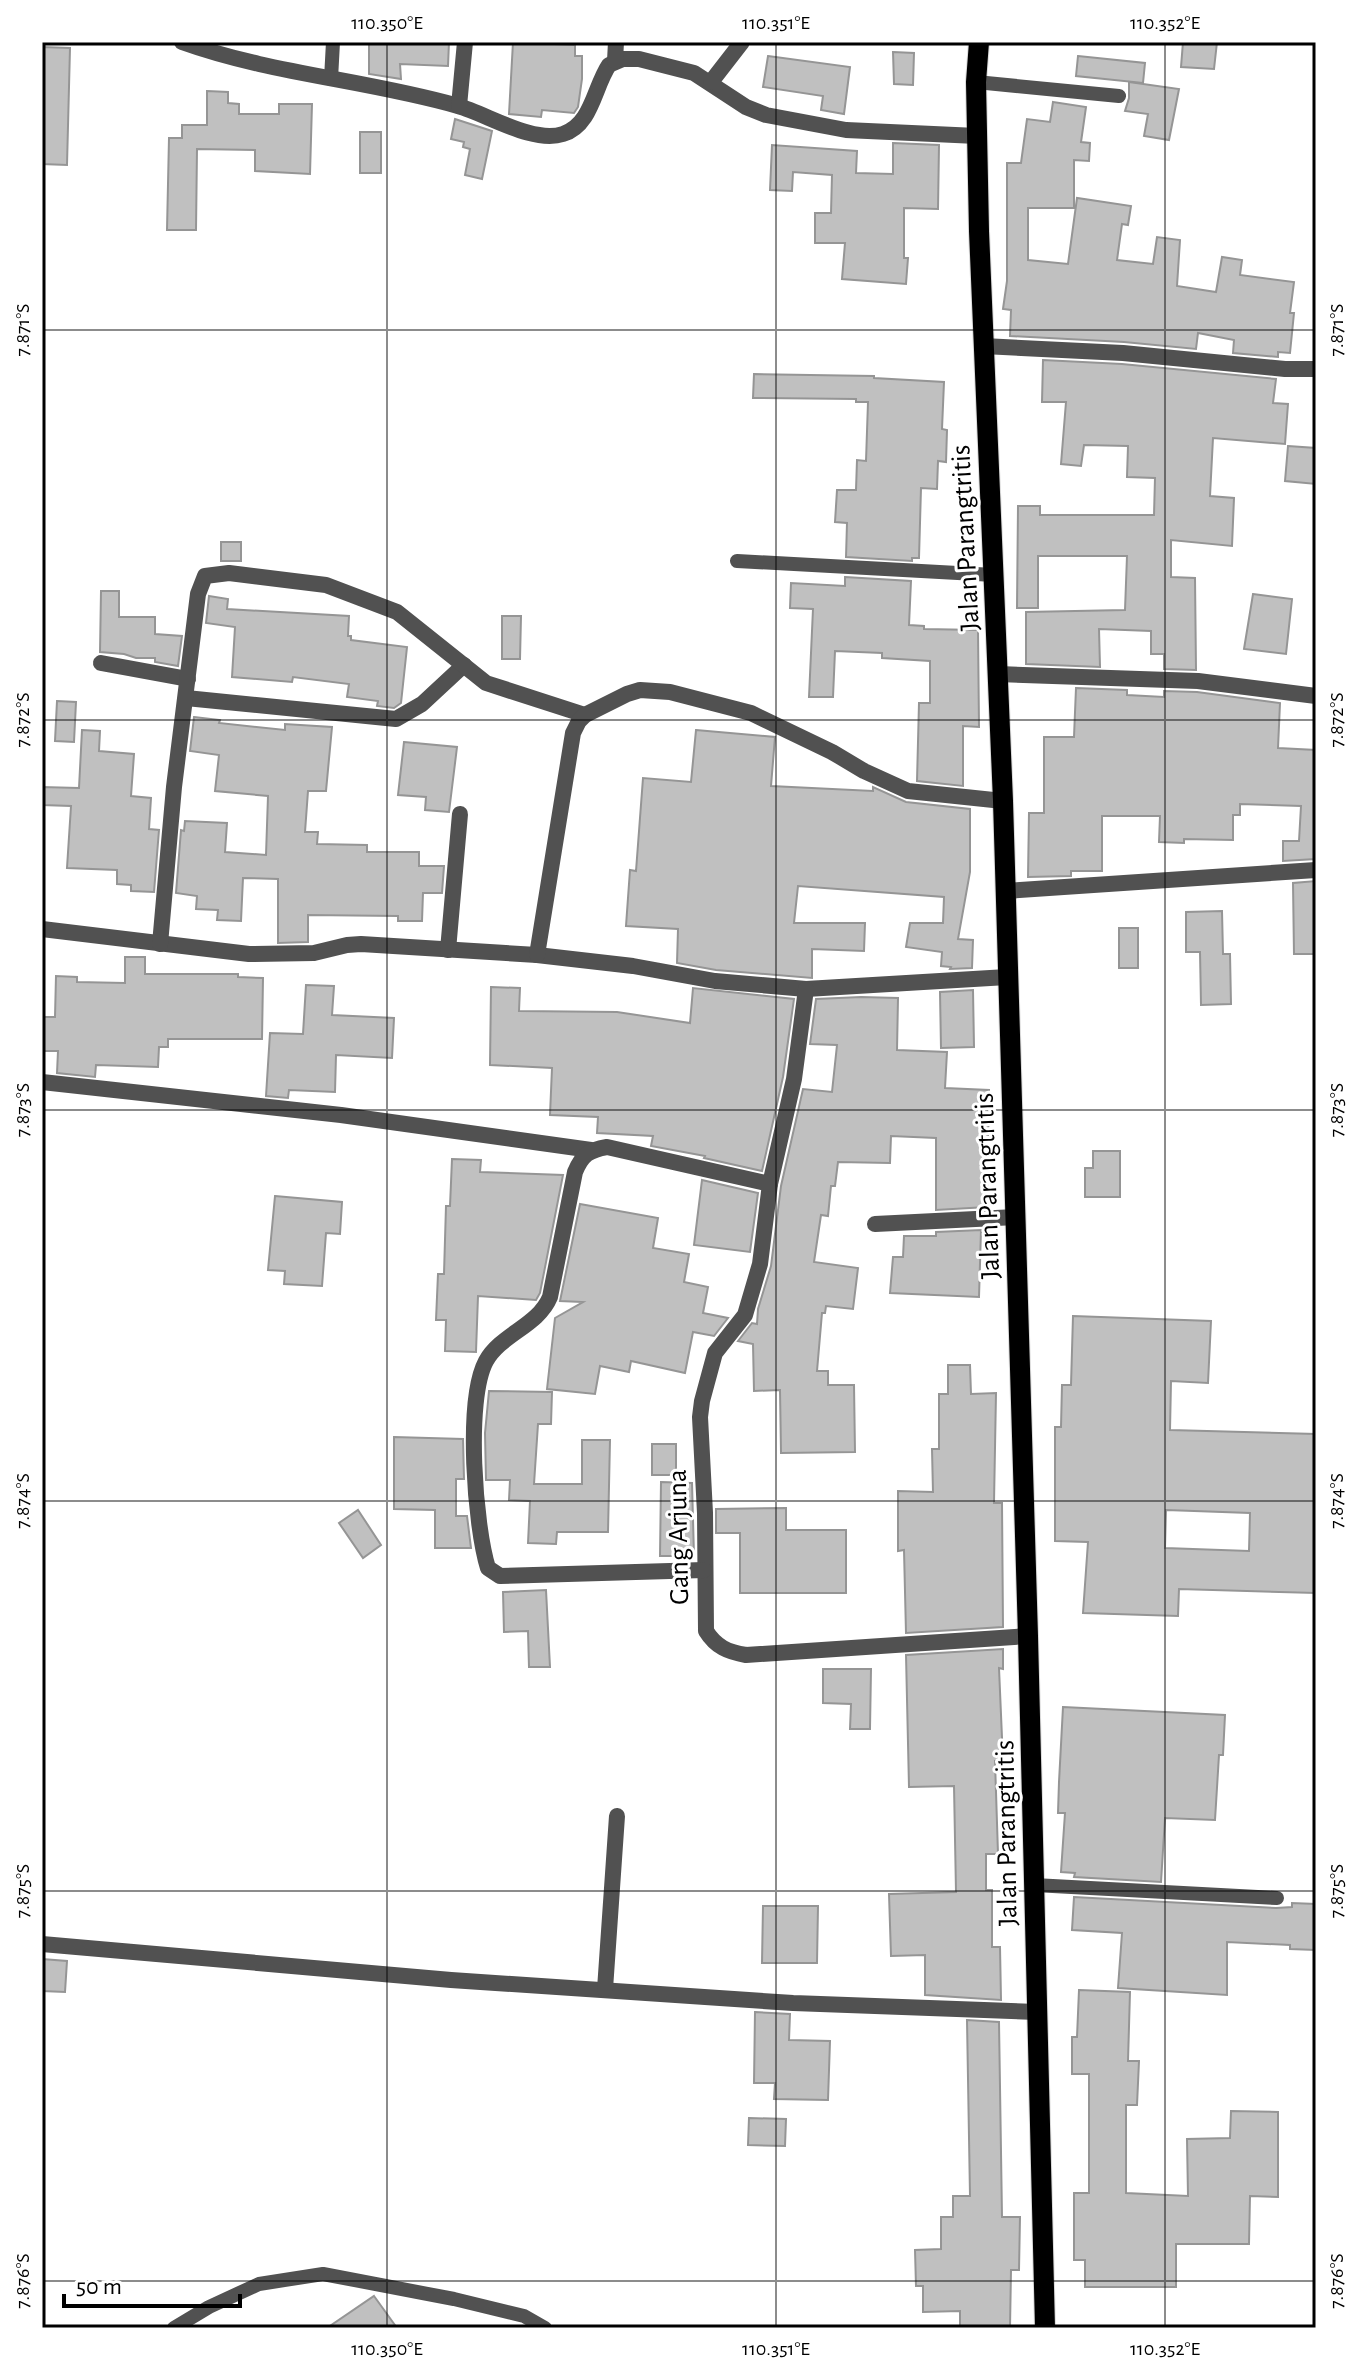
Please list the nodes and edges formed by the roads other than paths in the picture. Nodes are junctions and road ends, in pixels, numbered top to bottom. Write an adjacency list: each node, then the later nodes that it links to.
1 (182, 42): 8 (street)
2 (333, 42): 8 (lane)
3 (465, 42): 12 (street)
4 (616, 42): 7 (street)
5 (742, 42): 9 (street)
6 (979, 42): 10 (main road, Jalan Parangtritis)
7 (615, 61): 9 (street); 12 (street)
8 (331, 79): 12 (street)
9 (711, 82): 13 (street)
10 (976, 82): 11 (lane); 13 (main road, Jalan Parangtritis)
11 (1119, 96)
12 (459, 106)
13 (977, 136): 14 (main road, Jalan Parangtritis)
14 (983, 346): 15 (street); 17 (main road, Jalan Parangtritis)
15 (1316, 369)
16 (737, 561): 17 (lane)
17 (994, 575): 20 (main road, Jalan Parangtritis)
18 (101, 663): 21 (street)
19 (464, 665): 21 (street); 23 (street); 24 (street)
20 (998, 674): 22 (street); 25 (main road, Jalan Parangtritis)
21 (188, 679): 23 (street)
22 (1316, 696)
23 (186, 698): 30 (street)
24 (585, 715): 25 (street); 32 (street)
25 (1003, 801): 28 (main road, Jalan Parangtritis)
26 (460, 814): 31 (street)
27 (1316, 870): 28 (street)
28 (1005, 891): 33 (main road, Jalan Parangtritis)
29 (42, 929): 30 (street)
30 (160, 944): 31 (street)
31 (448, 950): 32 (street)
32 (537, 955): 34 (street)
33 (1007, 977): 34 (street); 38 (main road, Jalan Parangtritis)
34 (806, 989): 37 (street)
35 (42, 1082): 36 (street)
36 (591, 1150): 37 (street); 40 (street)
37 (770, 1184): 40 (street, Gang Arjuna)
38 (1016, 1217): 39 (street); 41 (main road, Jalan Parangtritis)
39 (875, 1224)
40 (704, 1570): 41 (street, Gang Arjuna)
41 (1028, 1636): 43 (main road, Jalan Parangtritis)
42 (617, 1816): 46 (street)
43 (1034, 1885): 44 (lane); 47 (main road, Jalan Parangtritis)
44 (1277, 1898)
45 (42, 1944): 46 (street)
46 (605, 1989): 47 (street)
47 (1037, 2012): 50 (main road, Jalan Parangtritis)
48 (174, 2328): 49 (lane)
49 (545, 2328)
50 (1045, 2328)

